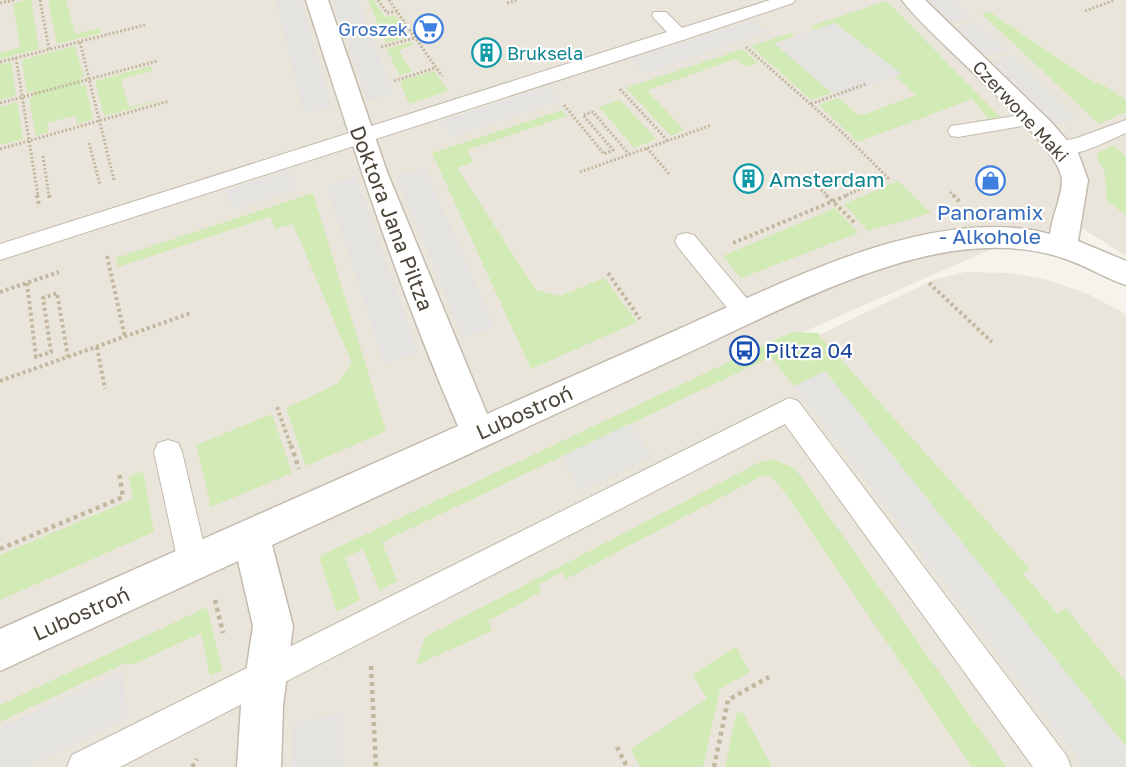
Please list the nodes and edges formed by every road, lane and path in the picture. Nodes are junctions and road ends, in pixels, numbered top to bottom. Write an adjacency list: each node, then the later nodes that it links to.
1 (15, 0): 10 (path)
2 (40, 0): 21 (path)
3 (317, 0): 39 (street, Doktora Jana Piltza)
4 (378, 0): 12 (path)
5 (389, 0): 12 (path)
6 (518, 0): 11 (path)
7 (788, 0): 16 (lane)
8 (913, 0): 34 (street, Czerwone Maki)
9 (1113, 0): 13 (path)
10 (0, 3)
11 (507, 3)
12 (397, 11): 17 (path)
13 (1085, 11)
14 (660, 16): 16 (lane)
15 (145, 26): 18 (path)
16 (680, 35): 39 (lane)
17 (415, 38): 20 (path); 26 (path)
18 (80, 42): 21 (path); 25 (path)
19 (743, 45): 32 (path)
20 (381, 47)
21 (49, 50): 22 (path)
22 (16, 58): 24 (path); 29 (path)
23 (157, 61): 25 (path)
24 (0, 62)
25 (90, 79): 29 (path); 35 (path)
26 (394, 81)
27 (866, 84): 32 (path)
28 (618, 87): 41 (path)
29 (22, 98): 31 (path); 40 (path)
30 (169, 101): 35 (path)
31 (0, 103)
32 (812, 104): 53 (path)
33 (563, 105): 46 (path)
34 (1033, 119): 38 (lane); 44 (street, Czerwone Maki)
35 (100, 121): 40 (path); 49 (path)
36 (712, 125): 41 (path)
37 (1126, 126): 44 (lane)
38 (958, 131)
39 (361, 136): 60 (lane); 76 (street, Doktora Jana Piltza)
40 (30, 141): 45 (path); 55 (path)
41 (668, 141): 43 (path)
42 (89, 143): 50 (path)
43 (647, 148): 46 (path); 48 (path)
44 (1062, 148): 59 (street, Czerwone Maki)
45 (0, 150)
46 (629, 154): 47 (path)
47 (580, 172)
48 (670, 175)
49 (114, 184)
50 (101, 186)
51 (818, 187): 53 (path)
52 (950, 192): 54 (path)
53 (834, 201): 56 (path); 57 (path)
54 (962, 204)
55 (40, 207)
56 (854, 222)
57 (726, 236)
58 (686, 241): 67 (lane)
59 (1062, 247): 63 (street); 67 (street, Lubostroń)
60 (0, 252)
61 (107, 256): 69 (path)
62 (608, 273): 68 (path)
63 (1126, 274)
64 (924, 278): 70 (path)
65 (27, 283): 72 (path)
66 (191, 313): 69 (path)
67 (745, 313): 76 (street, Lubostroń)
68 (639, 317)
69 (125, 337): 71 (path)
70 (992, 342)
71 (97, 347): 72 (path); 74 (path)
72 (68, 357): 73 (path)
73 (0, 381)
74 (105, 389)
75 (278, 407): 78 (path)
76 (478, 432): 80 (street, Lubostroń)
77 (168, 452): 82 (lane)
78 (296, 460)
79 (119, 472): 81 (path)
80 (251, 536): 82 (street, Lubostroń); 87 (street)
81 (0, 549)
82 (194, 562): 85 (street, Lubostroń)
83 (213, 593): 84 (path)
84 (226, 643)
85 (0, 650)
86 (371, 656): 92 (path)
87 (267, 675): 90 (lane); 91 (street); 95 (lane)
88 (770, 677): 94 (path)
89 (616, 747): 93 (path)
90 (84, 767)
91 (259, 767)
92 (376, 767)
93 (627, 767)
94 (714, 767)
95 (1054, 767)

